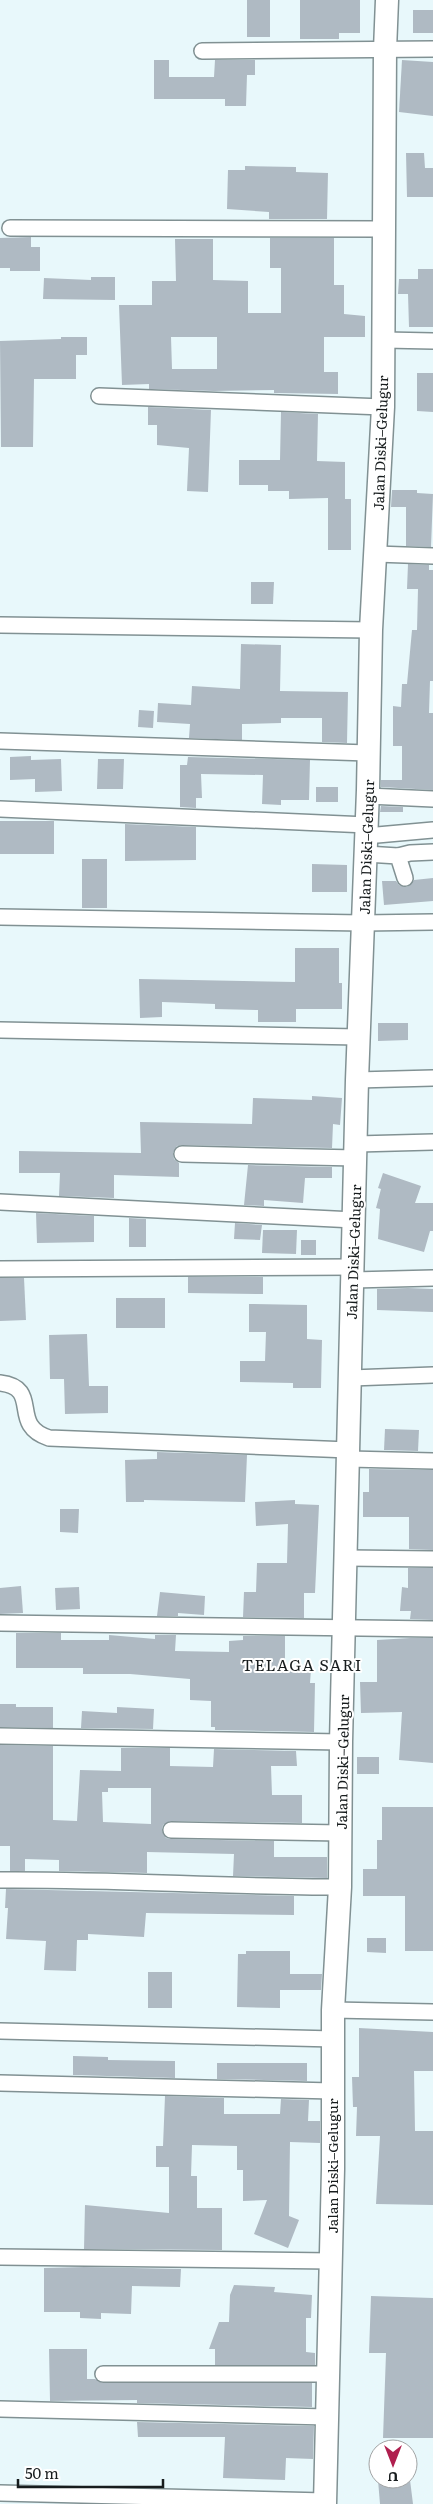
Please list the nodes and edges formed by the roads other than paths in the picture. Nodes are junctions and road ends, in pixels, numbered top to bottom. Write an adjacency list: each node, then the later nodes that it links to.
1 (387, 0): 3 (main road, Jalan Diski–Gelugur)
2 (433, 49): 3 (street)
3 (385, 50): 4 (street); 6 (main road, Jalan Diski–Gelugur)
4 (202, 52)
5 (10, 228): 6 (street)
6 (384, 230): 7 (main road, Jalan Diski–Gelugur)
7 (385, 340): 8 (street); 10 (main road, Jalan Diski–Gelugur)
8 (433, 340)
9 (99, 396): 10 (street)
10 (383, 408): 11 (main road, Jalan Diski–Gelugur)
11 (376, 554): 12 (street); 14 (main road, Jalan Diski–Gelugur)
12 (433, 556)
13 (0, 625): 14 (street)
14 (371, 630): 16 (main road, Jalan Diski–Gelugur)
15 (0, 741): 16 (street)
16 (368, 753): 17 (main road, Jalan Diski–Gelugur)
17 (368, 796): 18 (street); 21 (main road, Jalan Diski–Gelugur)
18 (433, 799)
19 (0, 809): 21 (street)
20 (433, 830): 21 (street)
21 (372, 838): 23 (street); 23 (street); 27 (main road, Jalan Diski–Gelugur)
22 (433, 852): 23 (street)
23 (394, 855): 24 (street)
24 (405, 878)
25 (0, 917): 27 (street)
26 (433, 922): 27 (street)
27 (363, 923): 29 (main road, Jalan Diski–Gelugur)
28 (0, 1030): 29 (street)
29 (358, 1037): 31 (main road, Jalan Diski–Gelugur)
30 (433, 1078): 31 (street)
31 (357, 1080): 33 (main road, Jalan Diski–Gelugur)
32 (433, 1142): 33 (street)
33 (356, 1151): 34 (street); 36 (main road, Jalan Diski–Gelugur)
34 (182, 1154)
35 (0, 1202): 36 (street)
36 (354, 1220): 38 (main road, Jalan Diski–Gelugur)
37 (0, 1269): 38 (street)
38 (353, 1273): 39 (street); 41 (main road, Jalan Diski–Gelugur)
39 (433, 1278)
40 (433, 1375): 41 (street)
41 (351, 1378): 43 (main road, Jalan Diski–Gelugur)
42 (0, 1384): 43 (street)
43 (349, 1454): 44 (street); 45 (main road, Jalan Diski–Gelugur)
44 (433, 1461)
45 (347, 1558): 46 (street); 48 (main road, Jalan Diski–Gelugur)
46 (433, 1559)
47 (0, 1623): 48 (street)
48 (345, 1627): 49 (street); 51 (main road, Jalan Diski–Gelugur)
49 (433, 1629)
50 (0, 1736): 51 (street)
51 (341, 1742): 53 (main road, Jalan Diski–Gelugur)
52 (172, 1830): 53 (street)
53 (341, 1833): 55 (main road, Jalan Diski–Gelugur)
54 (0, 1880): 55 (street)
55 (340, 1888): 56 (main road, Jalan Diski–Gelugur)
56 (333, 2010): 57 (street); 59 (main road, Jalan Diski–Gelugur)
57 (433, 2012)
58 (0, 2031): 59 (street)
59 (334, 2039): 61 (main road, Jalan Diski–Gelugur)
60 (0, 2083): 61 (street)
61 (332, 2091): 63 (main road, Jalan Diski–Gelugur)
62 (0, 2256): 63 (street)
63 (331, 2260): 65 (main road, Jalan Diski–Gelugur)
64 (103, 2374): 65 (street)
65 (329, 2374): 67 (main road, Jalan Diski–Gelugur)
66 (0, 2409): 67 (street)
67 (327, 2417): 69 (main road, Jalan Diski–Gelugur)
68 (0, 2493): 69 (street)
69 (325, 2502)

